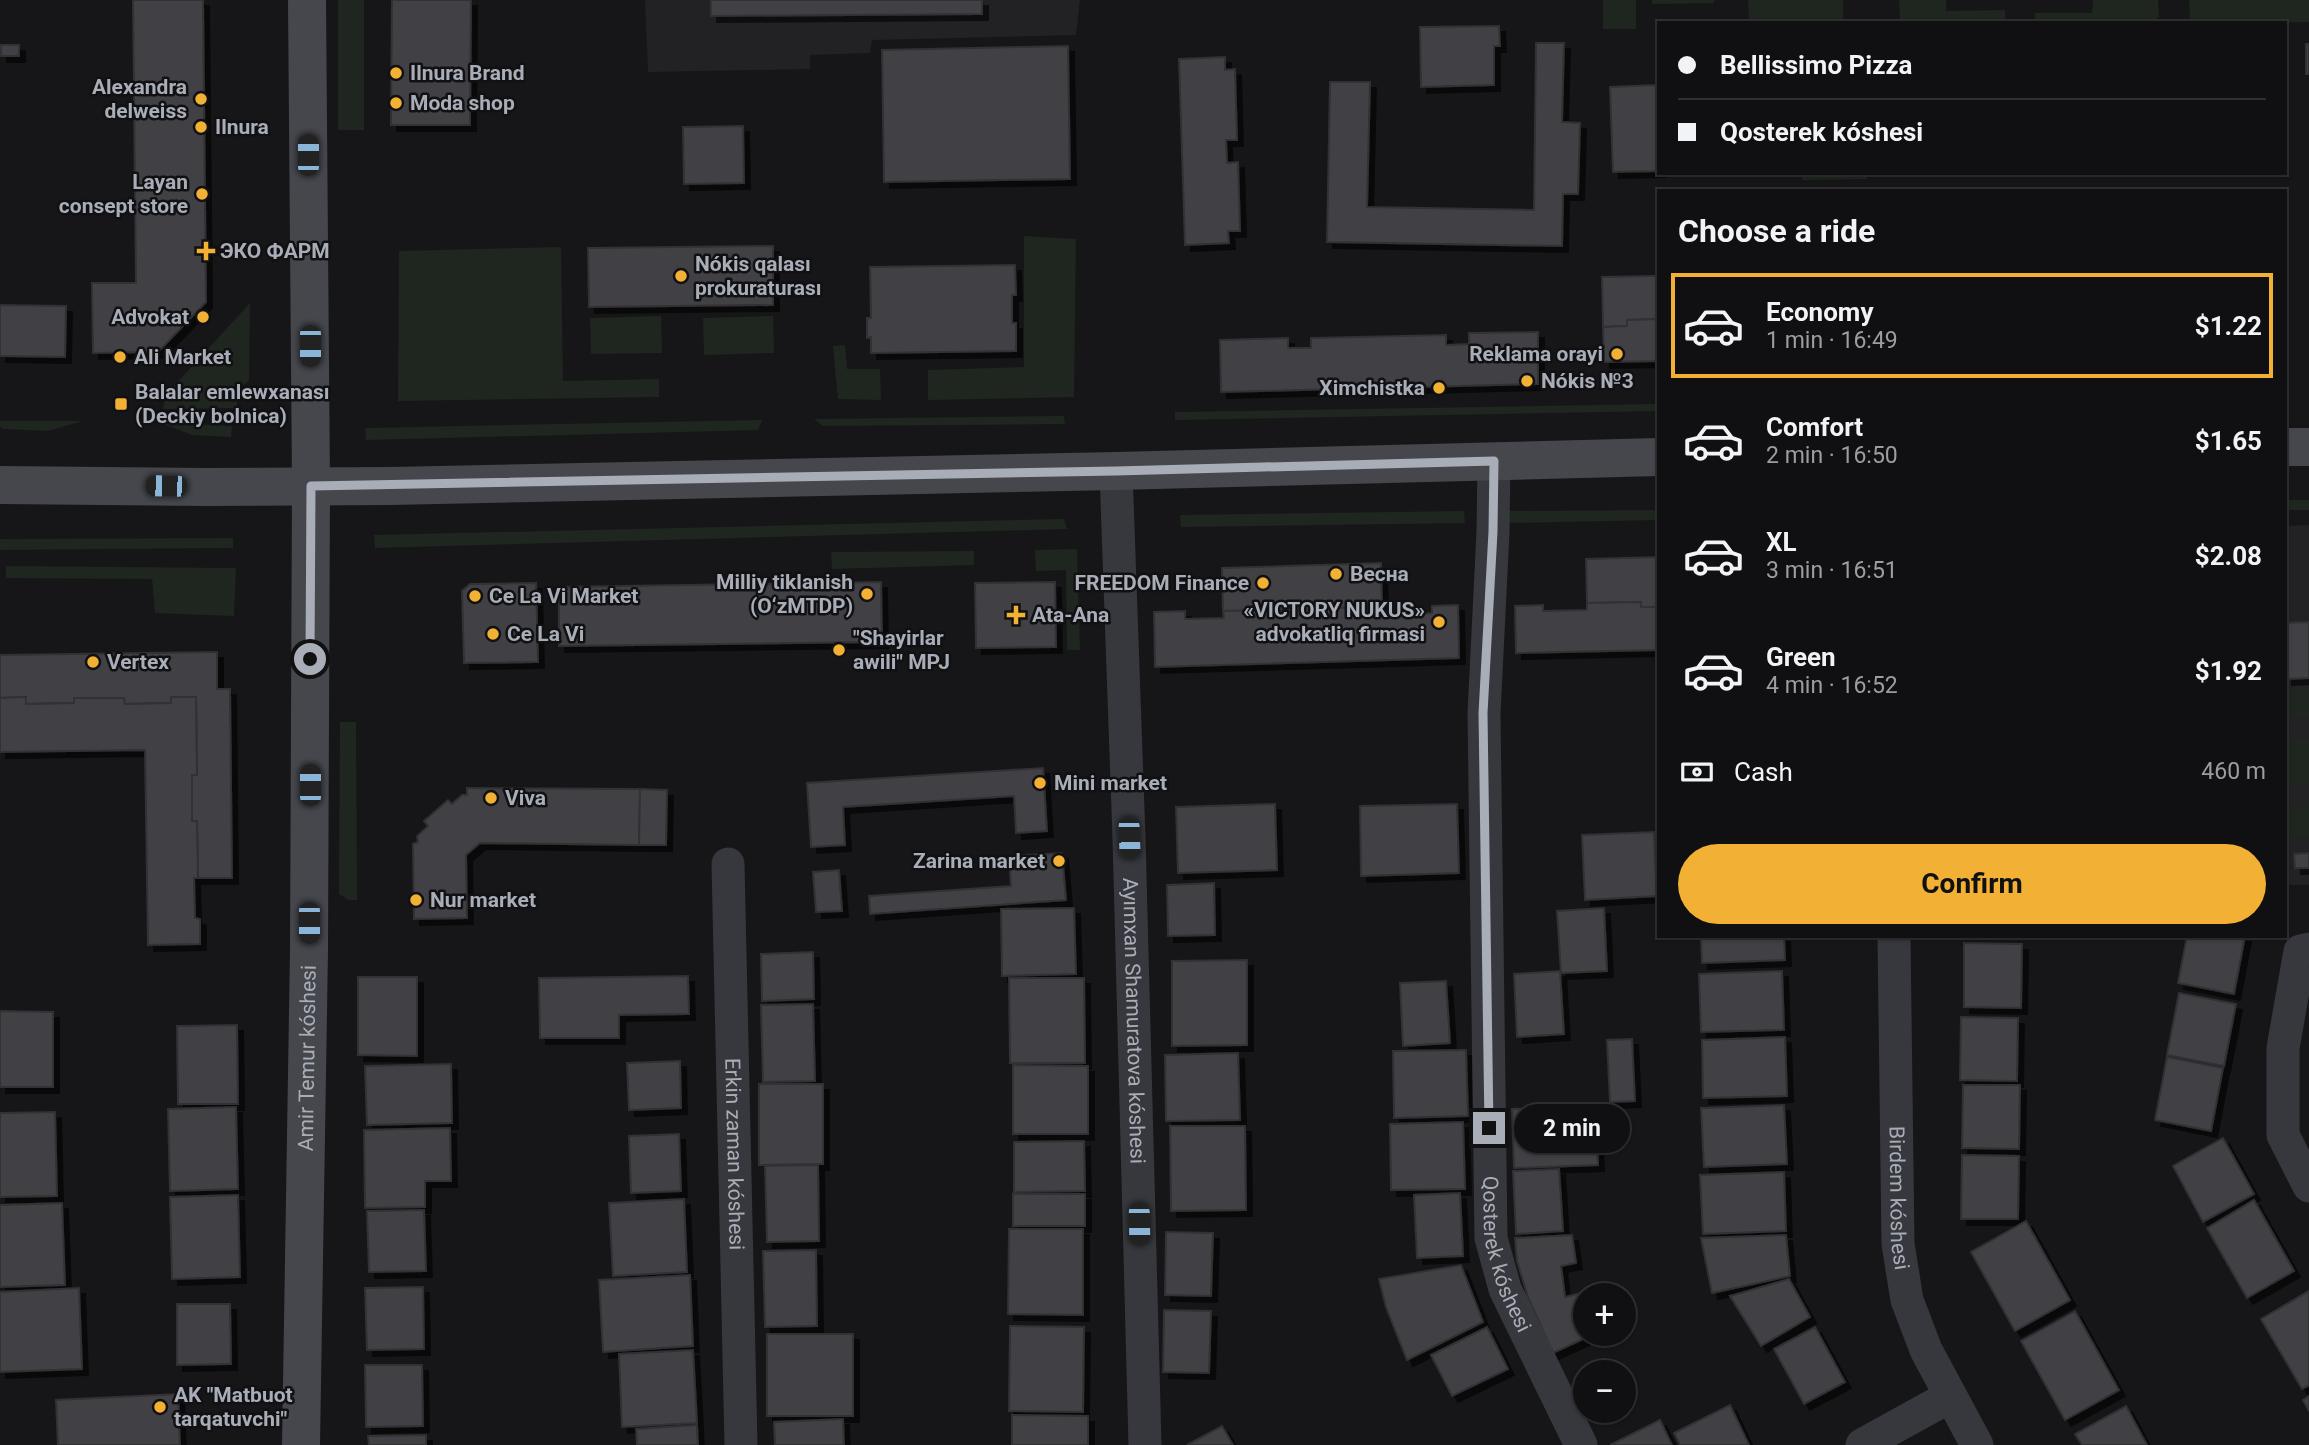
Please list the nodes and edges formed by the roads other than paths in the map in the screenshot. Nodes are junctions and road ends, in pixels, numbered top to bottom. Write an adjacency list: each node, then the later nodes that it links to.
1 (307, 0): 8 (main road, Amir Temur kóshesi)
2 (2287, 447): 3 (main road)
3 (2309, 447)
4 (1657, 457): 5 (main road)
5 (1494, 461): 6 (main road); 17 (street, Qosterek kóshesi)
6 (1116, 471): 8 (main road); 16 (street, Ayımxan Shamuratova kóshesi)
7 (0, 485): 8 (main road)
8 (311, 486): 14 (main road, Amir Temur kóshesi)
9 (728, 864): 15 (street, Erkin zaman kóshesi)
10 (1894, 938): 13 (street, Birdem kóshesi)
11 (2304, 950): 12 (street)
12 (2309, 1186)
13 (1949, 1397): 18 (street); 19 (street, Birdem kóshesi)
14 (301, 1445)
15 (741, 1445)
16 (1145, 1445)
17 (1581, 1445)
18 (1862, 1445)
19 (1977, 1445)

